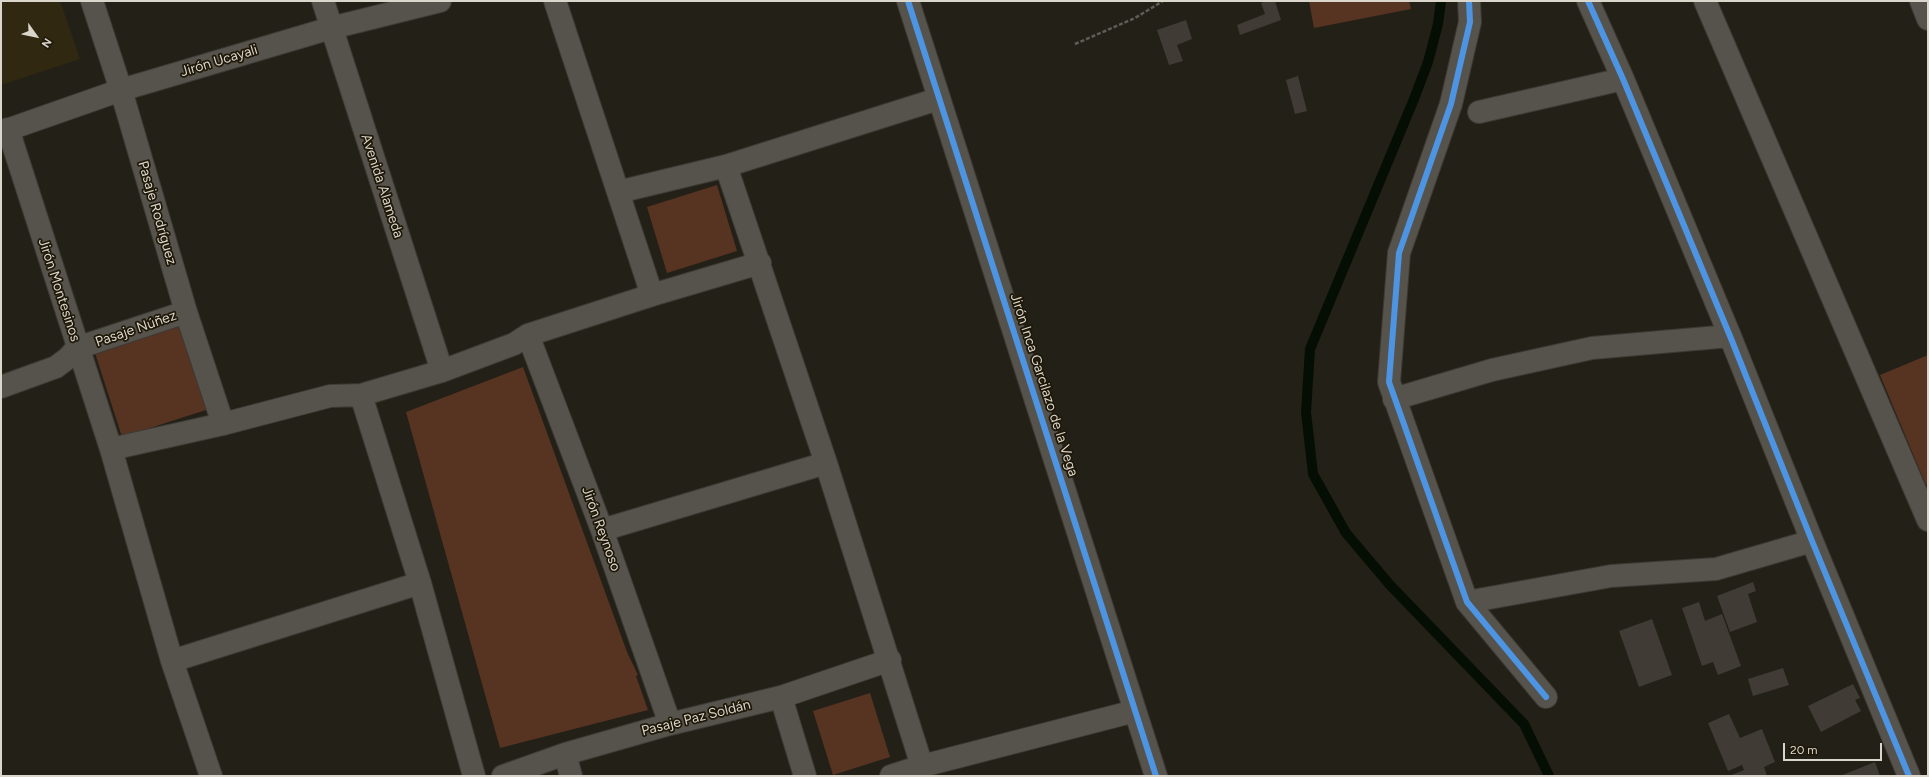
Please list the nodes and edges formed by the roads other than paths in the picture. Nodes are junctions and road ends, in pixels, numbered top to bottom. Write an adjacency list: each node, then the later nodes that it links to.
1 (92, 1): 13 (street, Pasaje Rodríguez)
2 (323, 1): 11 (street, Avenida Alameda)
3 (440, 1): 11 (street, Jirón Ucayali)
4 (555, 1): 18 (street)
5 (908, 1): 14 (street, Jirón Inca Garcilazo de la Vega)
6 (1469, 1): 28 (street)
7 (1588, 1): 12 (street)
8 (1705, 1): 32 (street)
9 (1920, 1): 10 (street)
10 (1928, 19)
11 (331, 28): 13 (street, Jirón Ucayali); 25 (street, Avenida Alameda)
12 (1623, 79): 15 (street); 23 (street)
13 (121, 90): 16 (street, Jirón Ucayali); 21 (street, Pasaje Rodríguez)
14 (938, 99): 17 (street); 42 (street, Jirón Inca Garcilazo de la Vega)
15 (1479, 112)
16 (4, 131): 24 (street, Jirón Montesinos)
17 (726, 166): 18 (street); 19 (street)
18 (618, 192): 20 (street)
19 (760, 263): 20 (street); 31 (street)
20 (652, 295): 22 (street)
21 (186, 312): 24 (street, Pasaje Núñez); 29 (street, Pasaje Rodríguez)
22 (528, 335): 25 (street); 34 (street, Jirón Reynoso)
23 (1730, 336): 28 (street); 35 (street)
24 (77, 348): 26 (street, Pasaje Núñez); 30 (street, Jirón Montesinos)
25 (442, 371): 27 (street)
26 (1, 387)
27 (361, 395): 29 (street); 36 (street)
28 (1394, 399): 37 (street)
29 (223, 424): 30 (street)
30 (111, 450): 38 (street, Jirón Montesinos)
31 (826, 462): 34 (street); 39 (street)
32 (1923, 496): 33 (street)
33 (1928, 520)
34 (602, 530): 43 (street, Jirón Reynoso)
35 (1812, 541): 37 (street); 53 (street)
36 (420, 584): 38 (street); 47 (street)
37 (1467, 602): 41 (street)
38 (172, 660): 46 (street, Jirón Montesinos)
39 (890, 660): 40 (street, Pasaje Paz Soldán); 45 (street)
40 (781, 696): 43 (street, Pasaje Paz Soldán); 50 (street)
41 (1546, 697)
42 (1135, 711): 45 (street); 52 (street, Jirón Inca Garcilazo de la Vega)
43 (670, 724): 44 (street, Pasaje Paz Soldán)
44 (565, 754): 48 (street, Pasaje Paz Soldán); 49 (street)
45 (922, 766): 51 (street)
46 (211, 776)
47 (474, 776)
48 (503, 776)
49 (572, 776)
50 (805, 776)
51 (891, 776)
52 (1156, 776)
53 (1909, 776)

